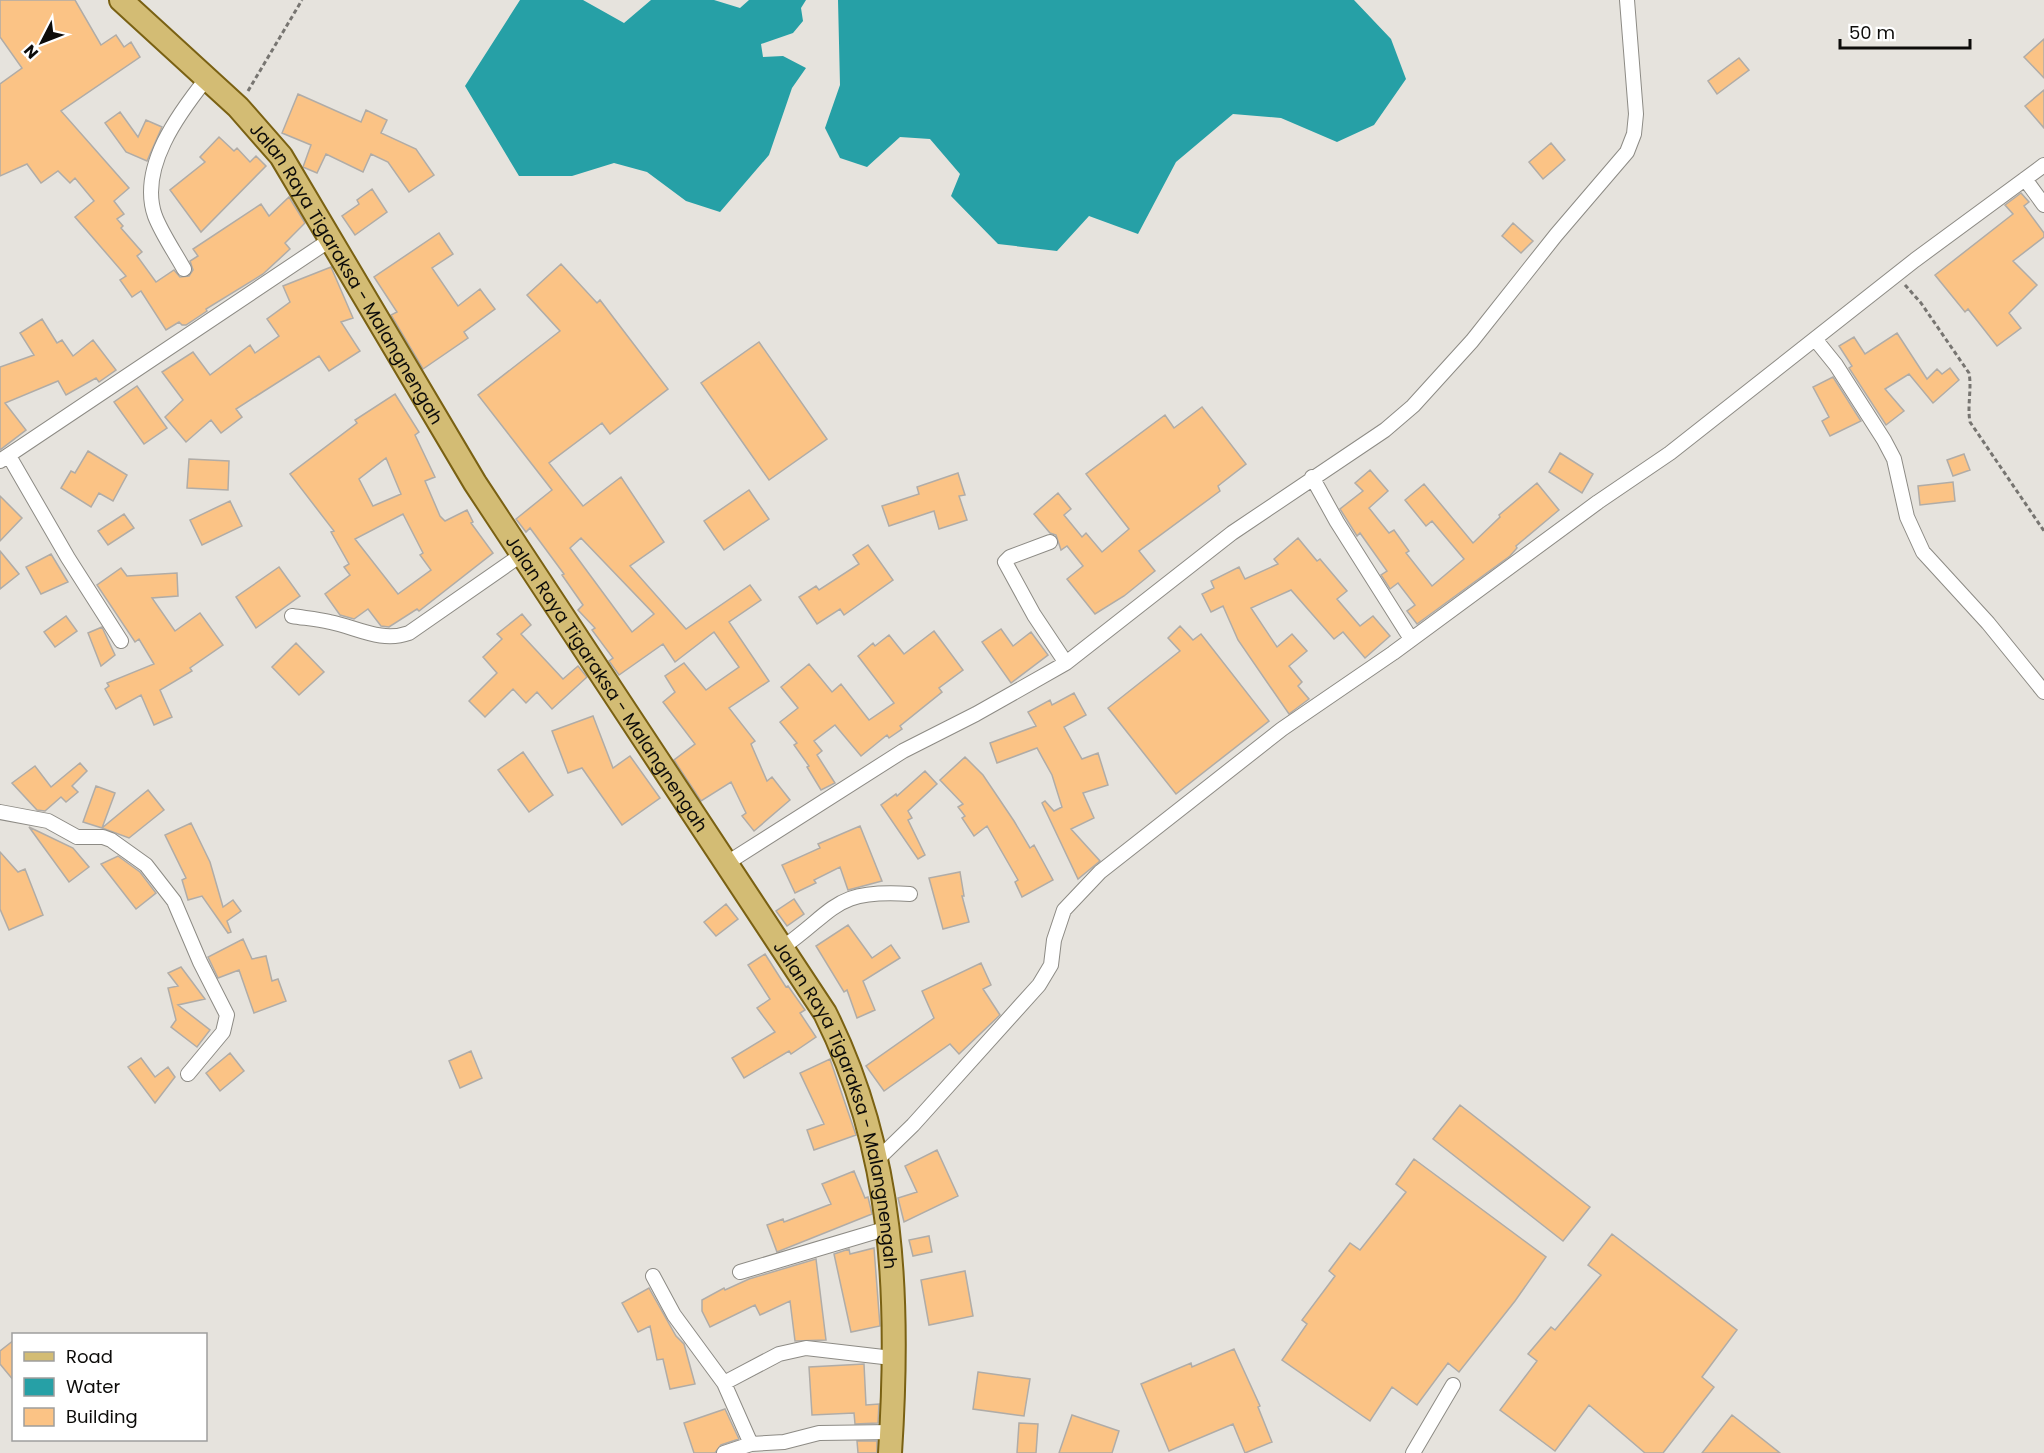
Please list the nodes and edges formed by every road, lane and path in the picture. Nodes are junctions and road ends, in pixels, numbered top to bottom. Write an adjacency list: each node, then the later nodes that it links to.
1 (121, 0): 4 (main road, Jalan Raya Tigaraksa - Malangnengah)
2 (302, 0): 5 (path)
3 (1627, 0): 14 (street)
4 (207, 78): 5 (main road, Jalan Raya Tigaraksa - Malangnengah); 10 (street)
5 (238, 107): 9 (main road, Jalan Raya Tigaraksa - Malangnengah)
6 (2044, 165): 7 (street)
7 (2025, 179): 8 (street); 11 (street)
8 (2044, 205)
9 (330, 240): 13 (street); 17 (main road, Jalan Raya Tigaraksa - Malangnengah)
10 (184, 268)
11 (1895, 276): 12 (street); 15 (path)
12 (1815, 339): 19 (street); 22 (street)
13 (4, 458): 20 (street)
14 (1312, 477): 19 (street); 21 (street)
15 (2044, 531)
16 (1050, 542): 21 (street)
17 (521, 555): 18 (street); 24 (main road, Jalan Raya Tigaraksa - Malangnengah)
18 (291, 616)
19 (1411, 639): 28 (street)
20 (121, 641)
21 (1066, 663): 24 (street)
22 (2044, 692)
23 (0, 812): 27 (street)
24 (727, 863): 26 (main road, Jalan Raya Tigaraksa - Malangnengah)
25 (910, 894): 26 (street)
26 (782, 948): 28 (main road, Jalan Raya Tigaraksa - Malangnengah)
27 (188, 1074)
28 (878, 1159): 29 (main road, Jalan Raya Tigaraksa - Malangnengah)
29 (888, 1228): 30 (street); 32 (main road, Jalan Raya Tigaraksa - Malangnengah)
30 (740, 1272)
31 (653, 1276): 33 (street)
32 (892, 1358): 33 (street); 35 (main road, Jalan Raya Tigaraksa - Malangnengah)
33 (724, 1383): 36 (street)
34 (1453, 1385): 38 (street)
35 (891, 1443): 36 (street)
36 (751, 1444): 37 (street)
37 (724, 1453)
38 (1413, 1453)

